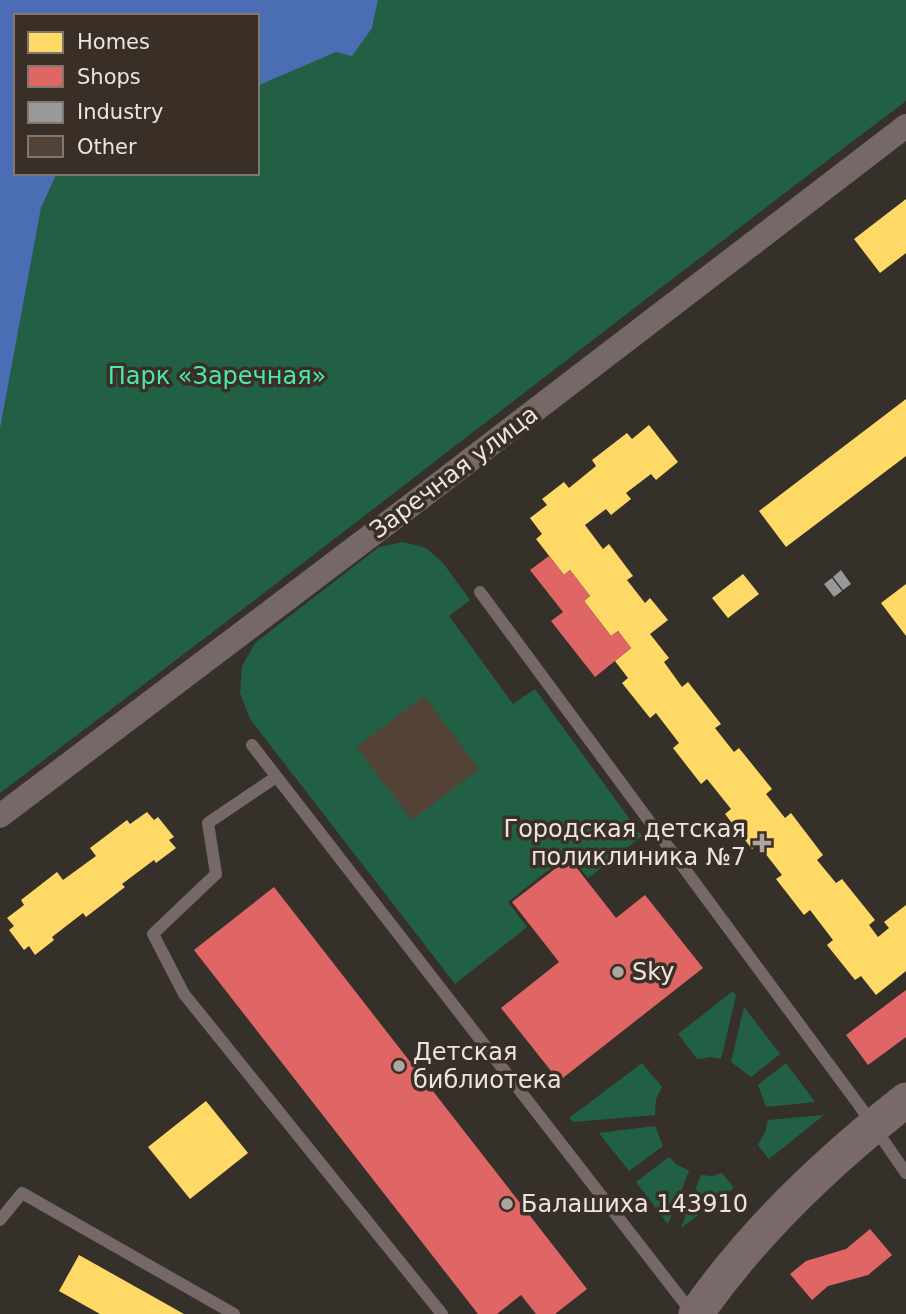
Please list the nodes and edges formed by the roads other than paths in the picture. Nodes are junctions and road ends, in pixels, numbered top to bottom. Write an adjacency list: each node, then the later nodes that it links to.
1 (906, 126): 5 (street, Заречная улица)
2 (480, 592): 7 (lane)
3 (252, 745): 4 (lane)
4 (276, 777): 11 (lane); 12 (lane)
5 (0, 816)
6 (906, 1100): 7 (main road)
7 (873, 1126): 8 (lane); 12 (main road)
8 (906, 1174)
9 (0, 1220): 10 (lane)
10 (234, 1314)
11 (442, 1314)
12 (695, 1314)

